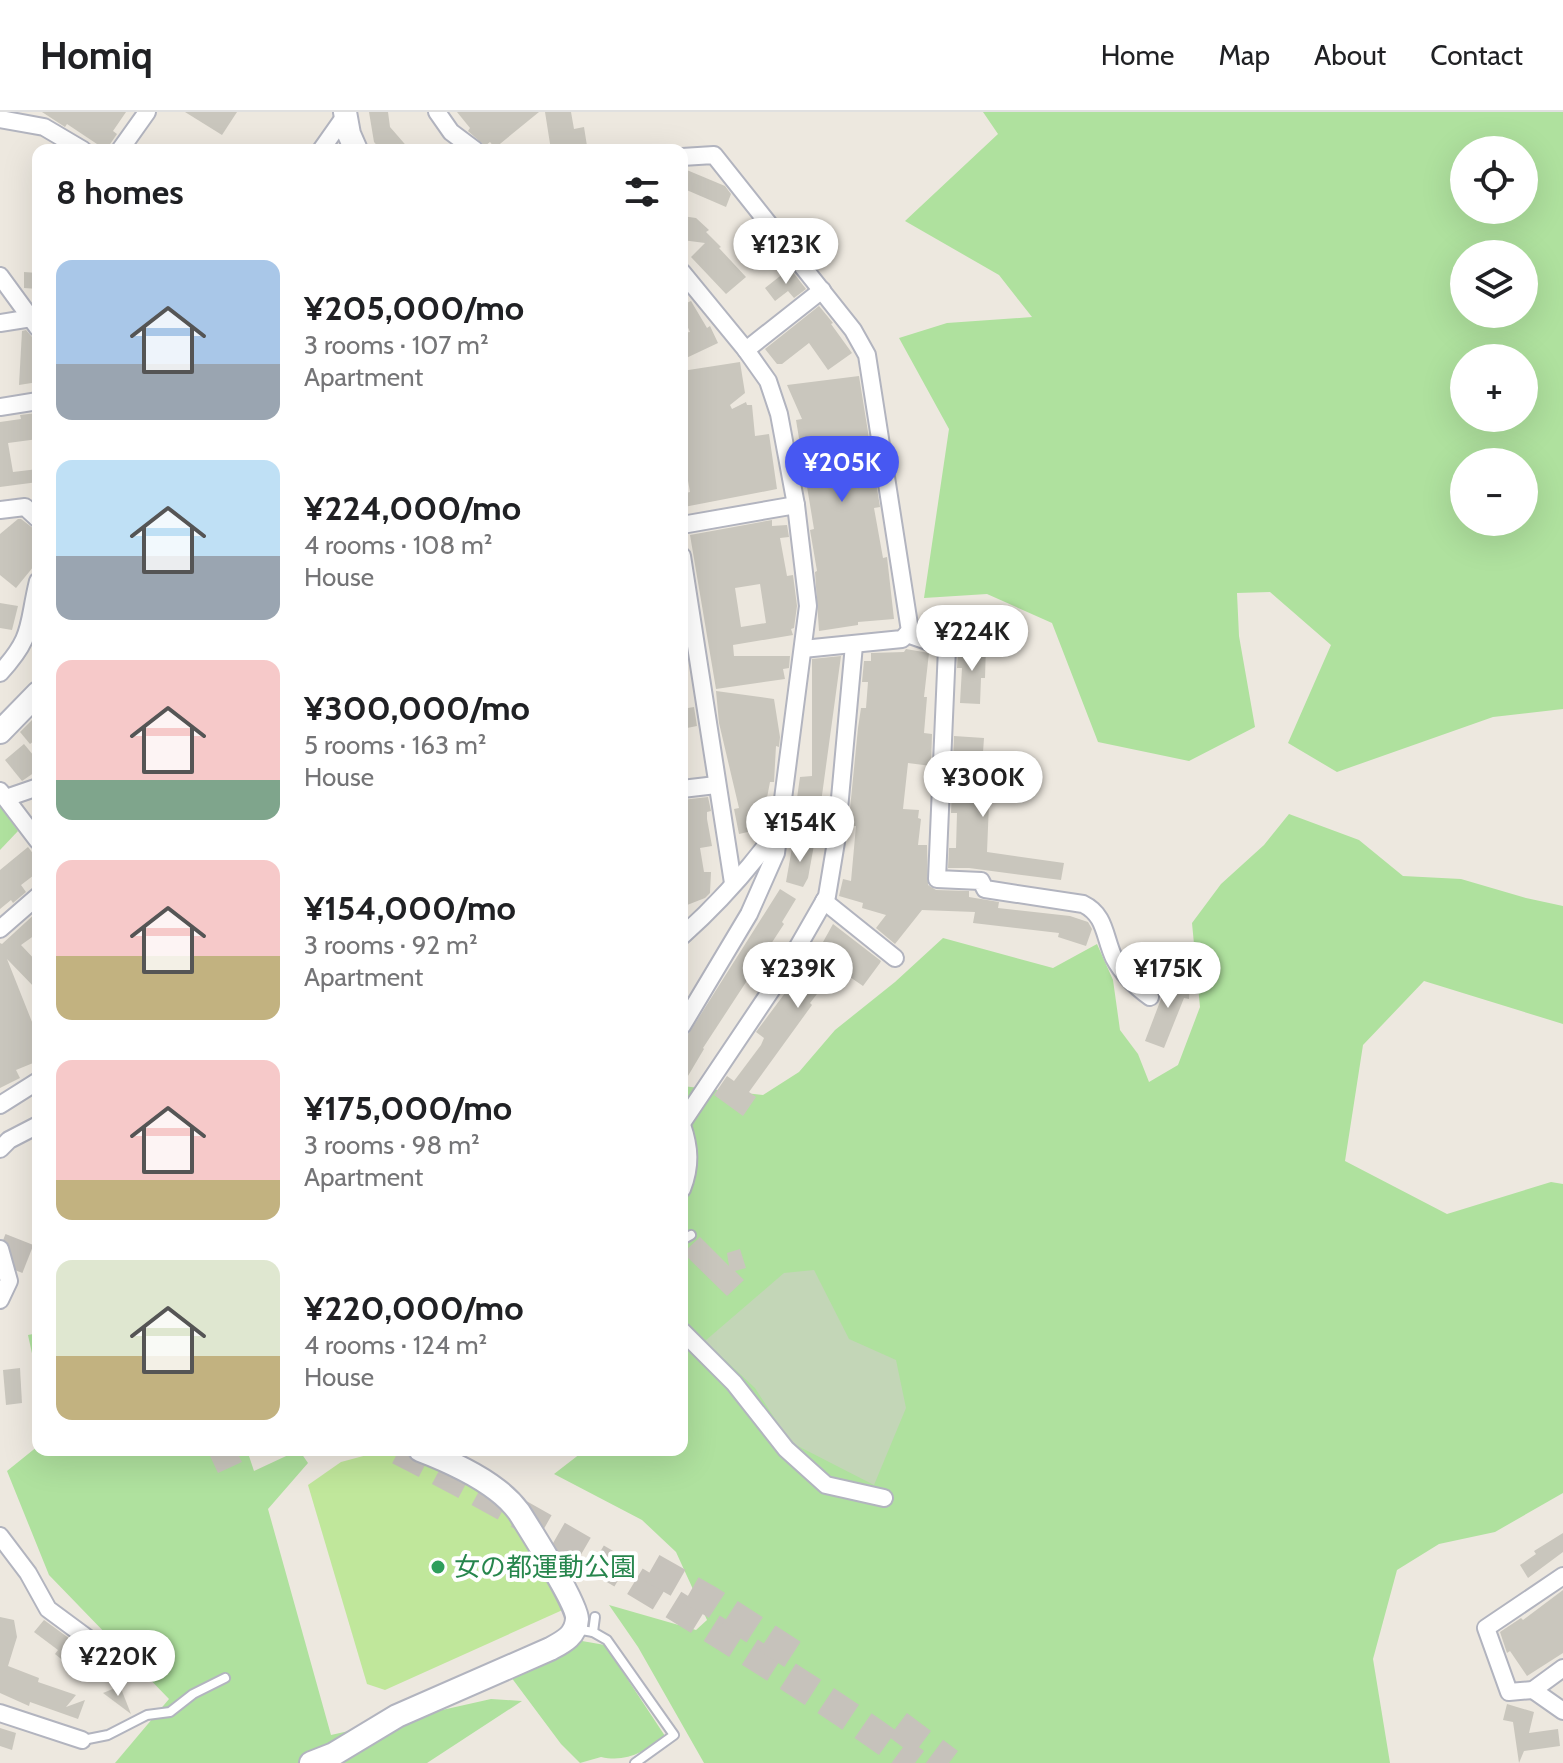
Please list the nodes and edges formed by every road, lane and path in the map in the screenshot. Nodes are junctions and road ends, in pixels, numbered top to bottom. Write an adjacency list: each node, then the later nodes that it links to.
1 (146, 112): 6 (street)
2 (437, 112): 9 (street)
3 (345, 114): 7 (street); 8 (street)
4 (0, 119): 5 (street)
5 (73, 144)
6 (124, 144)
7 (325, 144)
8 (353, 144)
9 (467, 144)
10 (688, 157): 13 (street)
11 (0, 276): 14 (street)
12 (688, 279): 17 (street)
13 (822, 290): 17 (street); 26 (street)
14 (32, 318)
15 (32, 322): 16 (street)
16 (0, 323)
17 (746, 350): 20 (street)
18 (32, 402): 19 (street)
19 (0, 407)
20 (796, 505): 23 (street); 28 (street)
21 (0, 510): 22 (street)
22 (32, 513)
23 (688, 524)
24 (688, 596): 32 (street)
25 (32, 615): 29 (street)
26 (907, 634): 27 (street); 44 (street)
27 (854, 645): 28 (street); 40 (street)
28 (803, 649): 36 (street)
29 (0, 673)
30 (32, 699): 31 (street)
31 (0, 732)
32 (716, 785): 34 (street); 38 (street)
33 (32, 788): 35 (street)
34 (688, 788)
35 (3, 794): 37 (street)
36 (778, 830): 38 (street); 45 (street)
37 (32, 833)
38 (733, 883): 42 (street)
39 (32, 901): 41 (street)
40 (824, 901): 43 (street); 48 (street)
41 (0, 929)
42 (688, 931)
43 (895, 958)
44 (1150, 997)
45 (688, 1016)
46 (32, 1085): 47 (street)
47 (0, 1105)
48 (688, 1115)
49 (32, 1128): 51 (street)
50 (688, 1142): 52 (street)
51 (0, 1149)
52 (688, 1171)
53 (691, 1235): 54 (lane)
54 (688, 1237)
55 (0, 1249): 56 (street)
56 (0, 1300)
57 (688, 1337): 59 (street)
58 (433, 1456): 62 (street)
59 (884, 1498)
60 (0, 1536): 63 (street)
61 (1563, 1576): 66 (street)
62 (588, 1626): 70 (street); 71 (lane)
63 (94, 1643)
64 (1563, 1668): 66 (street)
65 (225, 1678): 69 (lane)
66 (1533, 1690): 67 (street)
67 (1563, 1711)
68 (0, 1713): 69 (street)
69 (82, 1740)
70 (311, 1763)
71 (635, 1763)

